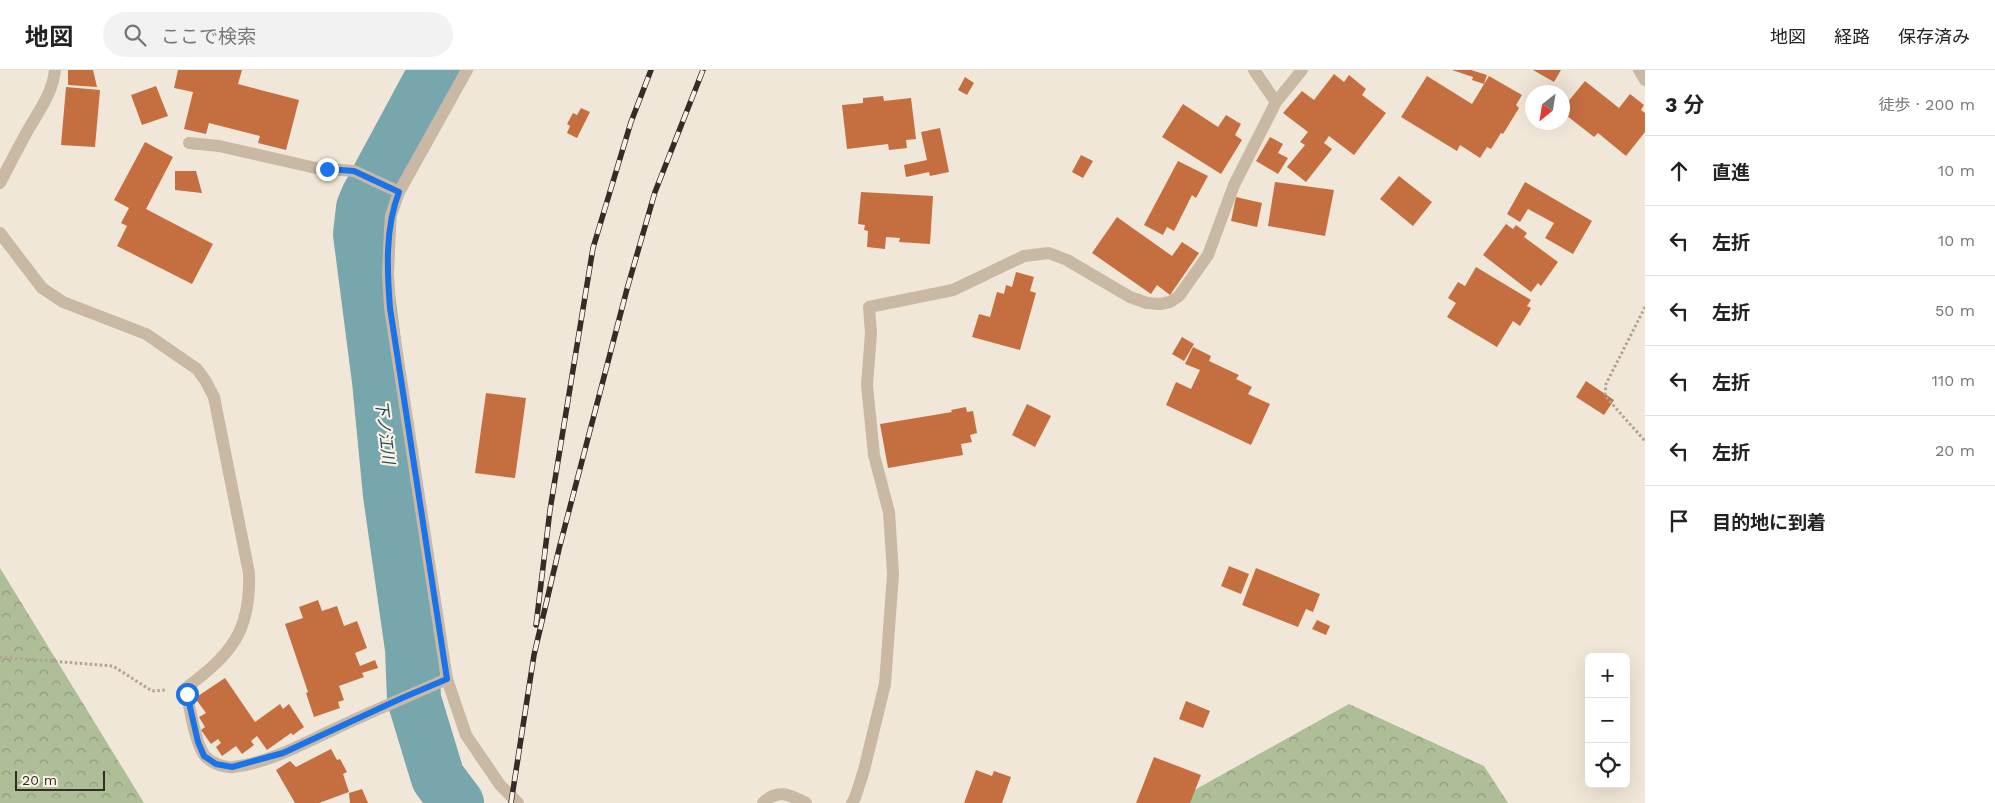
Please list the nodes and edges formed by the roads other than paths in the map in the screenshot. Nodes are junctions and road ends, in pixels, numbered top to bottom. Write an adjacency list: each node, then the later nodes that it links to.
1 (55, 70): 9 (street)
2 (467, 70): 10 (street)
3 (1254, 70): 7 (street)
4 (1302, 70): 7 (street)
5 (1638, 70): 6 (street)
6 (1645, 80)
7 (1276, 102): 16 (street)
8 (189, 143): 10 (street)
9 (0, 183)
10 (394, 189): 12 (street)
11 (0, 233): 12 (street)
12 (447, 679): 13 (street)
13 (518, 803)
14 (763, 803): 15 (street)
15 (806, 803)
16 (852, 803)

